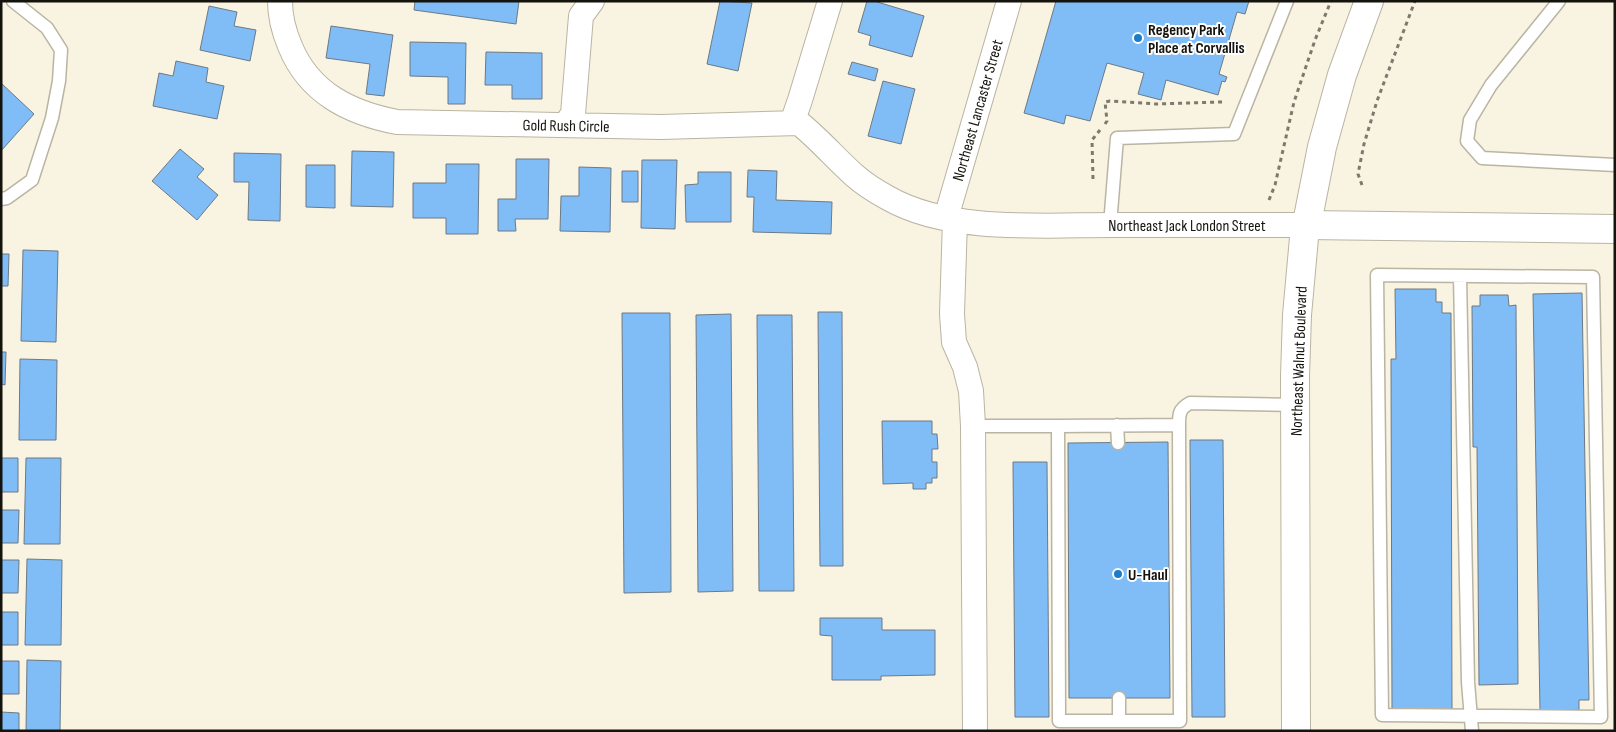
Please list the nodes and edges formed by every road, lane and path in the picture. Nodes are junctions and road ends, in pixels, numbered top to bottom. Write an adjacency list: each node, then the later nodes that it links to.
1 (13, 1): 15 (lane)
2 (280, 1): 12 (street, Gold Rush Circle)
3 (592, 1): 12 (street)
4 (830, 1): 11 (street)
5 (1009, 1): 17 (street, Northeast Lancaster Street)
6 (1287, 1): 18 (lane)
7 (1332, 1): 16 (path)
8 (1369, 1): 19 (main road, Northeast Walnut Boulevard)
9 (1415, 1): 14 (path)
10 (1559, 1): 13 (lane)
11 (792, 122): 12 (street, Gold Rush Circle); 17 (street, Northeast Jack London Street)
12 (565, 125)
13 (1615, 165)
14 (1362, 185)
15 (1, 199)
16 (1266, 203)
17 (950, 219): 18 (street, Northeast Jack London Street); 25 (street, Northeast Lancaster Street)
18 (1110, 225): 19 (street, Northeast Jack London Street)
19 (1306, 225): 20 (main road, Northeast Jack London Street); 22 (main road, Northeast Walnut Boulevard)
20 (1615, 229)
21 (1460, 276): 29 (lane); 29 (lane); 29 (lane)
22 (1295, 405): 24 (lane); 33 (main road, Northeast Walnut Boulevard)
23 (1117, 425): 24 (lane); 26 (lane); 27 (lane)
24 (1179, 425): 31 (lane)
25 (973, 426): 26 (lane); 32 (street, Northeast Lancaster Street)
26 (1058, 426): 30 (lane)
27 (1118, 443)
28 (1119, 698): 30 (lane)
29 (1472, 717): 34 (lane)
30 (1119, 721): 31 (lane)
31 (1180, 726)
32 (974, 731)
33 (1296, 731)
34 (1472, 731)

